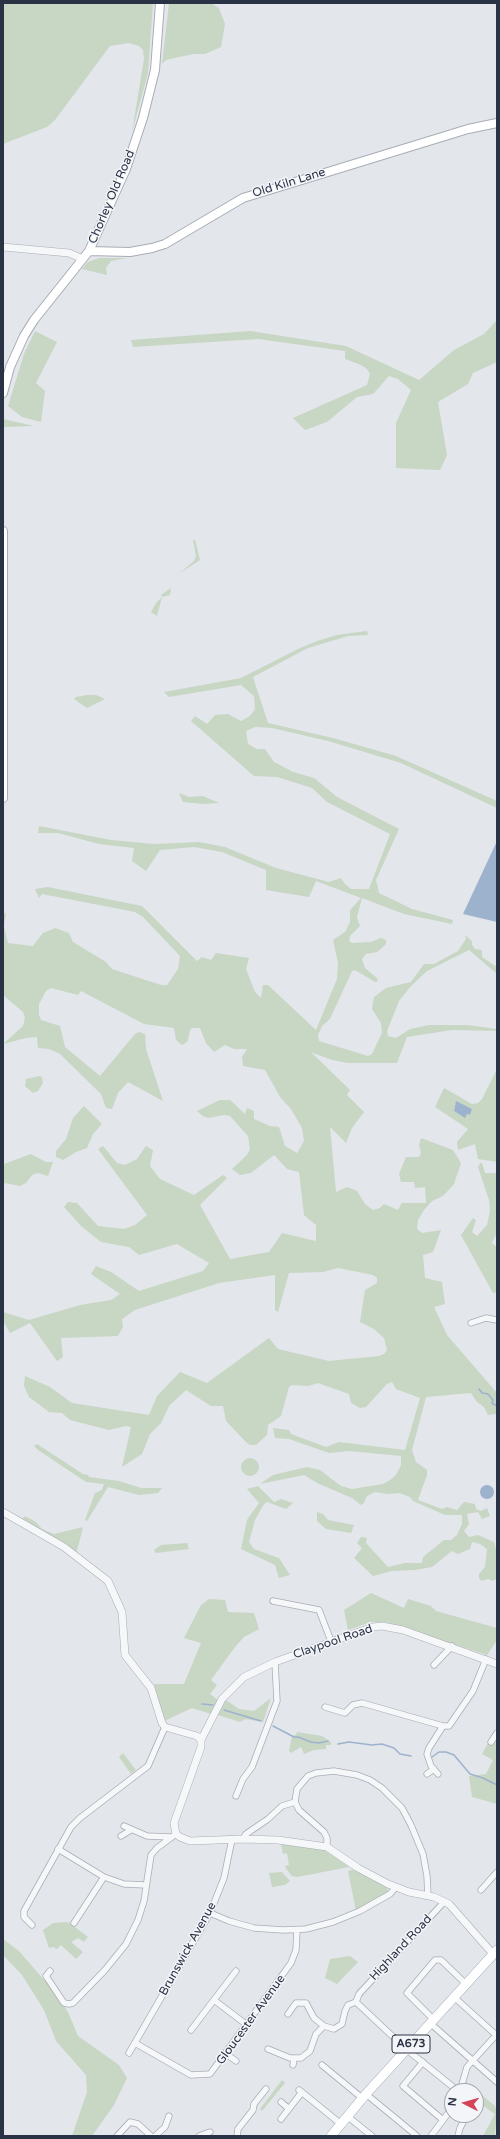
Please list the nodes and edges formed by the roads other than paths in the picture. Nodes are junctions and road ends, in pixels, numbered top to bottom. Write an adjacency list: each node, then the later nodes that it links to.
1 (160, 3): 4 (main road, Chorley Old Road)
2 (497, 123): 4 (main road, Old Kiln Lane)
3 (3, 247): 5 (street)
4 (89, 251): 5 (main road, Chorley Old Road)
5 (83, 259): 6 (main road, Chorley Old Road)
6 (3, 393)
7 (3, 531): 8 (main road)
8 (3, 798)
9 (497, 1320): 10 (street)
10 (470, 1323)
11 (3, 1512): 21 (street)
12 (273, 1601): 13 (street)
13 (331, 1640): 14 (street, Claypool Road); 16 (street, Claypool Road)
14 (452, 1646): 15 (street, Claypool Road); 18 (street)
15 (486, 1659): 17 (street, Claypool Road); 20 (street)
16 (275, 1662): 23 (street, Claypool Road); 28 (street)
17 (497, 1664)
18 (434, 1665)
19 (325, 1707): 20 (street)
20 (443, 1726): 25 (street)
21 (165, 1727): 23 (street); 37 (street)
22 (497, 1733): 24 (street)
23 (201, 1740): 33 (street, Claypool Road)
24 (494, 1741)
25 (434, 1769): 26 (street); 27 (street)
26 (427, 1774)
27 (438, 1774)
28 (236, 1796)
29 (294, 1802): 35 (street); 36 (street); 43 (street)
30 (124, 1826): 31 (street)
31 (131, 1830): 32 (street); 33 (street)
32 (121, 1836)
33 (174, 1836): 34 (street); 40 (street)
34 (232, 1839): 35 (street); 45 (street, Brunswick Avenue)
35 (243, 1839): 36 (street)
36 (326, 1847): 41 (street)
37 (58, 1849): 39 (street); 47 (street)
38 (497, 1872): 42 (street)
39 (104, 1877): 40 (street); 46 (street)
40 (146, 1885): 51 (street)
41 (396, 1887): 43 (street); 48 (street)
42 (482, 1890)
43 (428, 1896): 44 (street)
44 (444, 1902): 49 (street); 55 (street, Highland Road)
45 (210, 1913): 48 (street); 62 (street, Brunswick Avenue)
46 (74, 1923)
47 (32, 1925)
48 (297, 1930): 58 (street, Gloucester Avenue)
49 (495, 1952): 52 (main road, A673)
50 (236, 1971): 54 (street)
51 (50, 1972)
52 (466, 1984): 53 (main road, A673); 57 (street)
53 (454, 1997): 57 (main road, A673); 61 (street)
54 (214, 2000): 58 (street); 60 (street)
55 (356, 2002): 59 (street); 63 (street)
56 (284, 2007): 59 (street)
57 (432, 2021): 63 (main road, A673); 67 (street)
58 (247, 2025): 66 (street, Gloucester Avenue)
59 (324, 2026): 64 (street)
60 (192, 2030)
61 (497, 2034): 67 (street)
62 (135, 2043): 65 (street, Brunswick Avenue); 66 (street, Gloucester Avenue)
63 (406, 2048): 69 (street); 75 (main road, A673)
64 (268, 2049)
65 (129, 2053)
66 (226, 2054): 68 (street)
67 (473, 2060): 71 (street); 73 (street)
68 (236, 2061)
69 (423, 2062): 72 (street); 81 (street)
70 (322, 2065): 75 (street)
71 (497, 2082)
72 (449, 2083)
73 (462, 2083)
74 (266, 2089): 89 (street)
75 (364, 2096): 79 (main road, A673); 92 (street)
76 (281, 2102): 77 (street)
77 (289, 2109): 80 (street); 83 (street)
78 (169, 2116): 87 (street)
79 (347, 2116): 83 (main road, A673); 91 (street)
80 (280, 2119)
81 (443, 2120): 93 (street)
82 (463, 2123): 94 (street)
83 (341, 2124): 90 (main road, A673)
84 (210, 2132): 88 (street)
85 (117, 2136): 86 (street)
86 (151, 2136)
87 (155, 2136)
88 (199, 2136)
89 (237, 2136)
90 (331, 2136)
91 (372, 2136)
92 (417, 2136)
93 (431, 2136)
94 (458, 2136)

